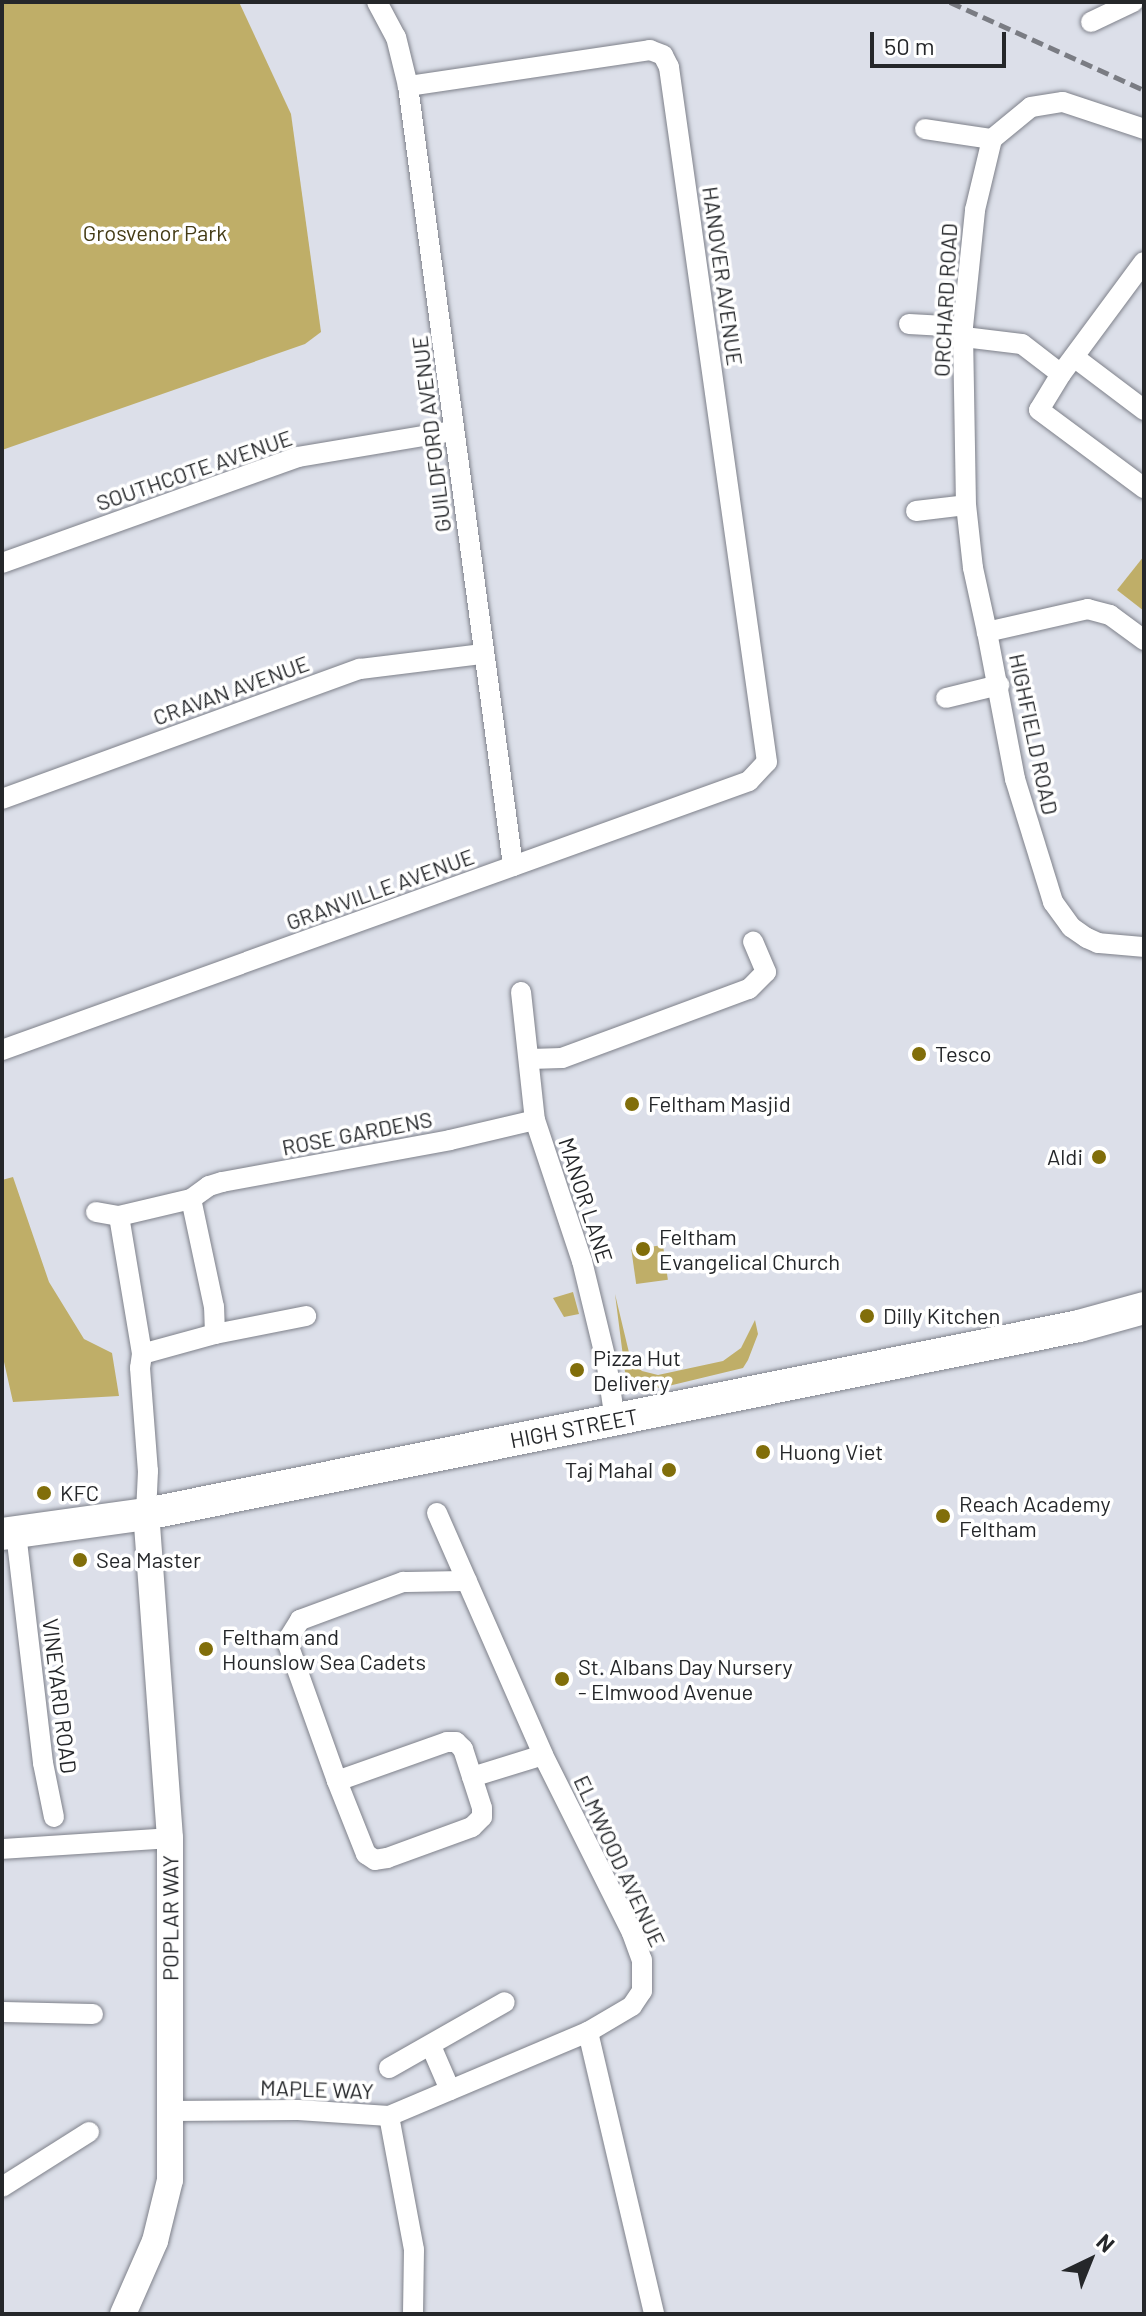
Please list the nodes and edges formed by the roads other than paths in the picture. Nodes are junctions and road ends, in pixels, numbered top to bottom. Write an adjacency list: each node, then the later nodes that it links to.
1 (377, 2): 4 (street, GUILDFORD AVENUE)
2 (1120, 5): 3 (street)
3 (1091, 22)
4 (408, 86): 15 (street, GUILDFORD AVENUE); 25 (street, HANOVER AVENUE)
5 (925, 129): 7 (street)
6 (1144, 129): 7 (street)
7 (992, 139): 11 (street, ORCHARD ROAD)
8 (1144, 262): 9 (street)
9 (1136, 290): 12 (street)
10 (909, 324): 11 (street)
11 (964, 332): 13 (street); 17 (street, ORCHARD ROAD)
12 (1074, 357): 13 (street); 14 (street)
13 (1061, 374): 16 (street)
14 (1144, 410)
15 (453, 431): 19 (street, SOUTHCOTE AVENUE); 22 (street, GUILDFORD AVENUE)
16 (1144, 488)
17 (966, 505): 18 (street); 20 (street, ORCHARD ROAD)
18 (916, 511)
19 (2, 563)
20 (987, 632): 21 (street, HIGHFIELD ROAD); 23 (street, HIGHFIELD ROAD)
21 (1144, 640)
22 (483, 654): 26 (street, CRAVAN AVENUE); 27 (street, GUILDFORD AVENUE)
23 (999, 685): 24 (street); 29 (street, HIGHFIELD ROAD)
24 (946, 698)
25 (767, 762): 27 (street, GRANVILLE AVENUE)
26 (2, 799)
27 (513, 866): 31 (street, GRANVILLE AVENUE)
28 (753, 942): 32 (street)
29 (1144, 947)
30 (521, 992): 32 (street, MANOR LANE)
31 (2, 1050)
32 (530, 1059): 33 (street, MANOR LANE)
33 (535, 1120): 34 (street, ROSE GARDENS); 41 (street, MANOR LANE)
34 (191, 1199): 36 (street, ROSE GARDENS); 39 (street)
35 (96, 1212): 36 (street, ROSE GARDENS)
36 (119, 1216): 40 (street)
37 (1144, 1308): 41 (main road, HIGH STREET)
38 (306, 1316): 39 (street)
39 (215, 1334): 40 (street)
40 (142, 1354): 43 (street)
41 (615, 1420): 43 (main road, HIGH STREET)
42 (437, 1513): 45 (street, ELMWOOD AVENUE)
43 (146, 1514): 44 (main road, HIGH STREET); 50 (street, POPLAR WAY)
44 (9, 1534): 49 (street, VINEYARD ROAD)
45 (467, 1581): 46 (street, ELMWOOD AVENUE); 48 (street)
46 (543, 1755): 47 (street); 55 (street, ELMWOOD AVENUE)
47 (472, 1777): 48 (street); 48 (street)
48 (337, 1781)
49 (54, 1817)
50 (170, 1838): 51 (street); 59 (street, POPLAR WAY)
51 (2, 1849)
52 (505, 2002): 56 (street)
53 (2, 2012): 54 (street)
54 (93, 2014)
55 (588, 2032): 58 (street, MAPLE WAY); 65 (street)
56 (431, 2046): 57 (street); 58 (street)
57 (389, 2068)
58 (450, 2090): 60 (street, MAPLE WAY)
59 (171, 2111): 60 (street, MAPLE WAY); 63 (street, POPLAR WAY)
60 (389, 2116): 64 (street)
61 (89, 2132): 62 (street)
62 (2, 2187)
63 (123, 2314)
64 (413, 2314)
65 (654, 2314)

